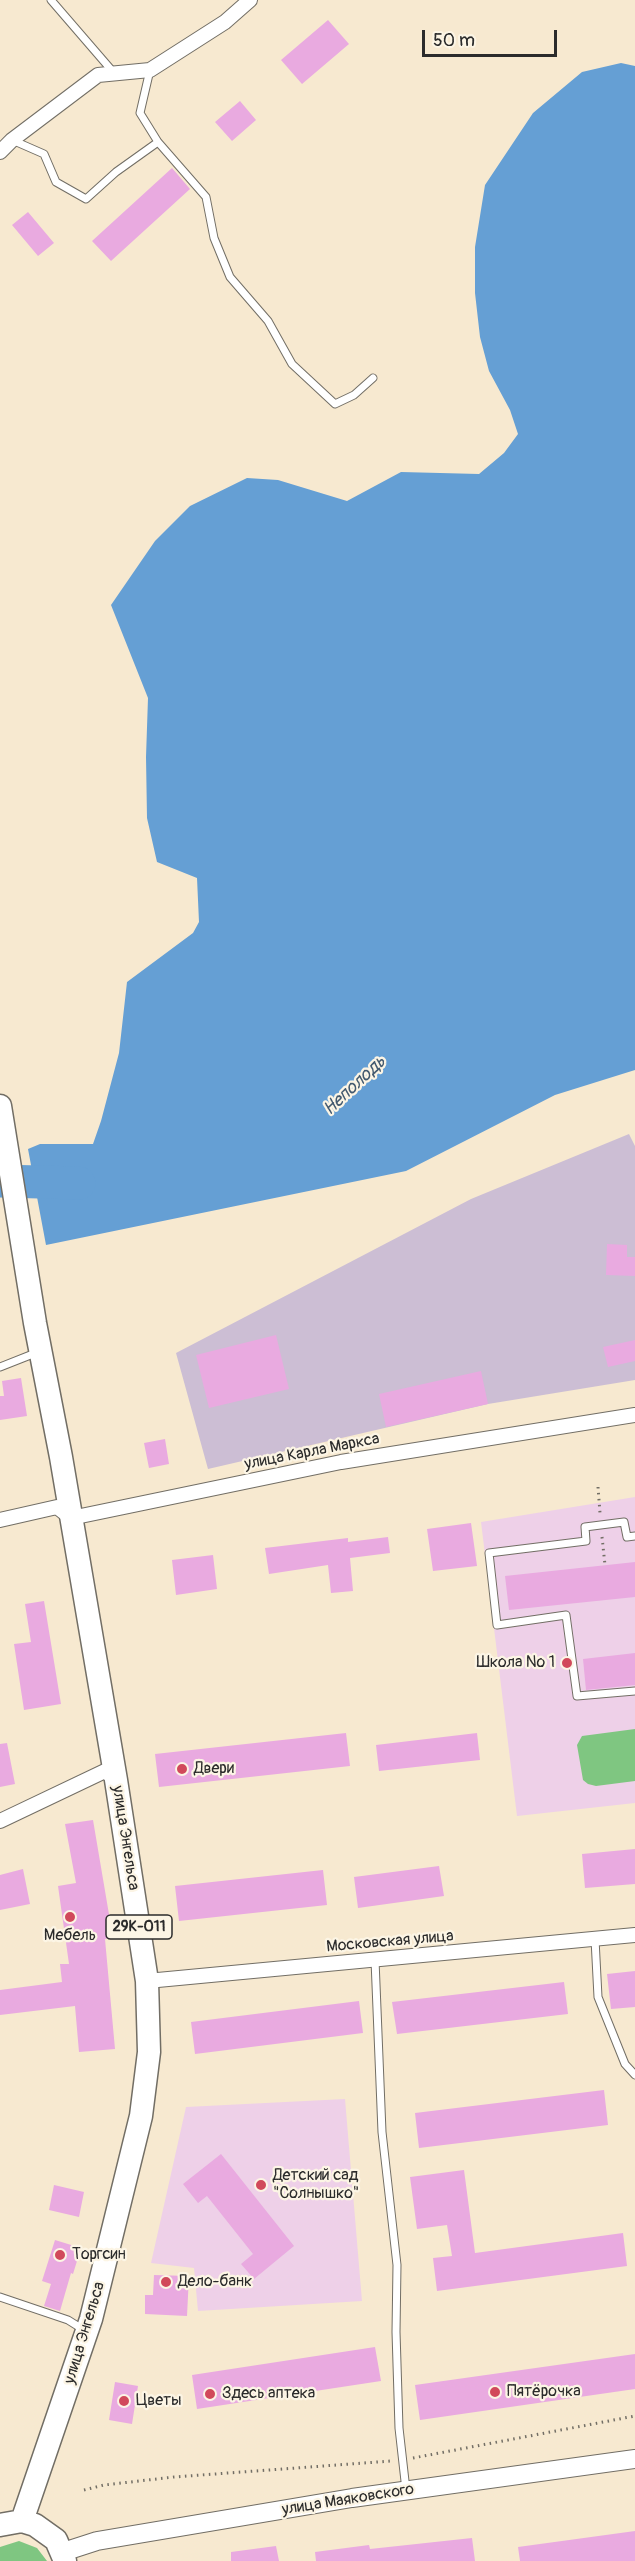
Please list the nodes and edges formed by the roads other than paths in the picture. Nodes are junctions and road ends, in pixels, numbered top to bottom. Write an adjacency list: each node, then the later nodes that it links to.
1 (51, 0): 4 (lane)
2 (250, 0): 3 (street)
3 (150, 70): 4 (street); 6 (lane)
4 (114, 73): 5 (street)
5 (12, 140): 6 (lane); 7 (street)
6 (158, 142): 8 (lane)
7 (0, 152)
8 (373, 378)
9 (1, 1112): 11 (main road, улица Энгельса / 29К-011)
10 (0, 1367): 11 (lane)
11 (44, 1367): 13 (main road, улица Энгельса / 29К-011)
12 (632, 1417): 13 (street, улица Карла Маркса)
13 (71, 1518): 14 (street, улица Карла Маркса); 17 (main road, улица Энгельса / 29К-011)
14 (0, 1520)
15 (635, 1536): 16 (lane)
16 (635, 1691)
17 (116, 1779): 18 (street); 22 (main road, улица Энгельса / 29К-011)
18 (0, 1821)
19 (635, 1935): 20 (street, Московская улица)
20 (595, 1939): 21 (street, Московская улица); 23 (lane)
21 (375, 1960): 22 (street, Московская улица); 27 (lane)
22 (147, 1981): 25 (main road, улица Энгельса / 29К-011)
23 (635, 2075)
24 (0, 2297): 25 (lane)
25 (86, 2331): 28 (main road, улица Энгельса / 29К-011)
26 (635, 2459): 27 (street, улица Маяковского)
27 (406, 2490): 30 (street, улица Маяковского)
28 (22, 2522): 29 (main road); 30 (main road)
29 (0, 2525)
30 (64, 2557)

